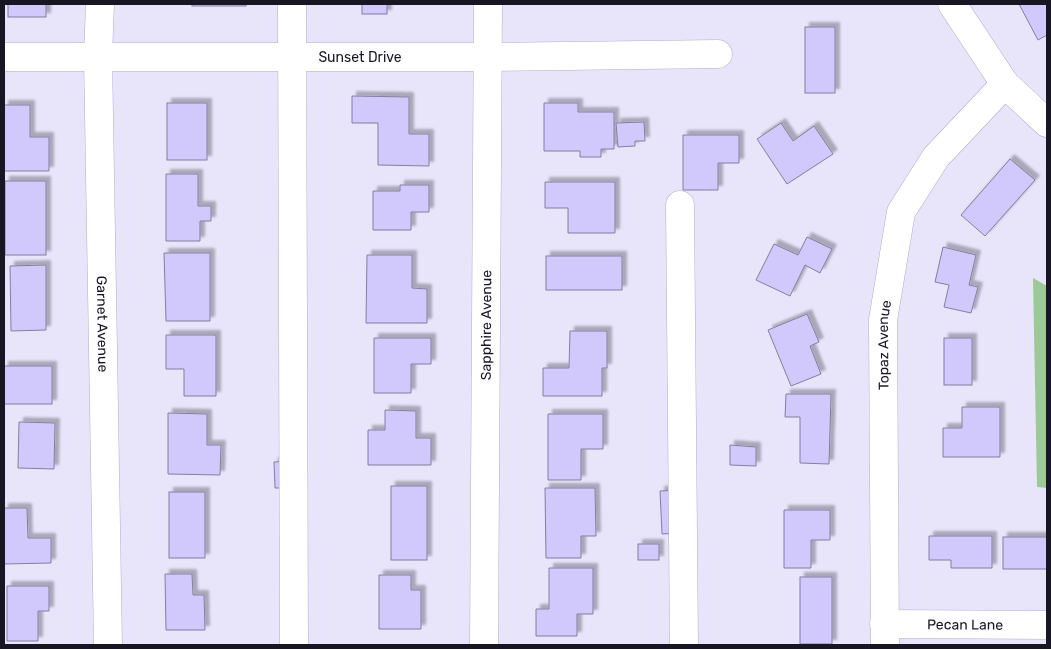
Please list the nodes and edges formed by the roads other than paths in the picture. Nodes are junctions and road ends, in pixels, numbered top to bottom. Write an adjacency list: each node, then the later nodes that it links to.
1 (100, 4): 6 (street, Garnet Avenue)
2 (292, 4): 8 (street)
3 (488, 4): 9 (street, Sapphire Avenue)
4 (952, 4): 10 (street)
5 (718, 54): 9 (street, Sunset Drive)
6 (98, 56): 7 (street, Sunset Drive); 8 (street, Sunset Drive); 15 (street, Garnet Avenue)
7 (4, 57)
8 (292, 57): 9 (street, Sunset Drive); 16 (street)
9 (488, 57): 17 (street, Sapphire Avenue)
10 (1005, 84): 11 (street); 14 (street, Topaz Avenue)
11 (1047, 123)
12 (680, 205): 18 (street)
13 (1047, 626): 14 (street, Pecan Lane)
14 (884, 635)
15 (108, 645)
16 (294, 645)
17 (484, 645)
18 (684, 645)

